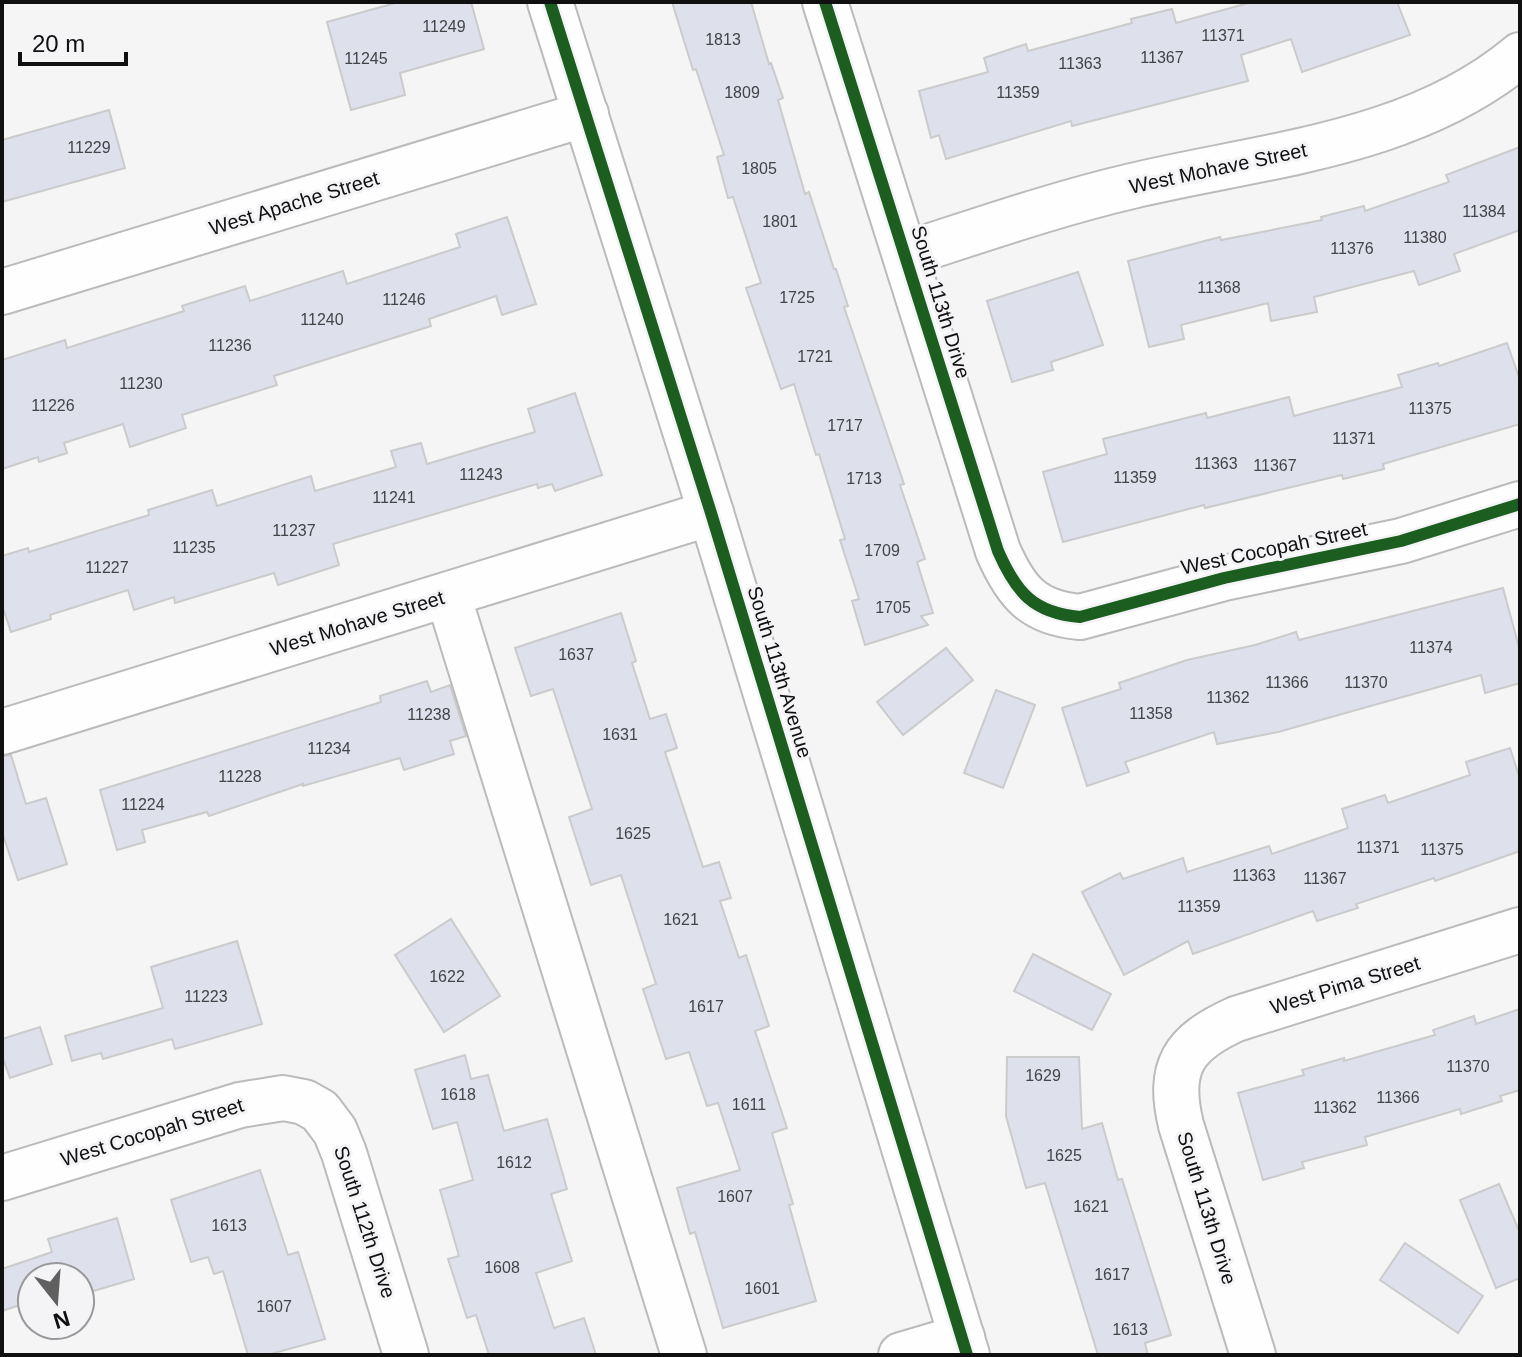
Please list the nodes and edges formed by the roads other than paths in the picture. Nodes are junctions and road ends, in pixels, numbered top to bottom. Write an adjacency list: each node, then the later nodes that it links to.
1 (550, 2): 4 (street, South 113th Avenue)
2 (825, 2): 5 (street, South 113th Drive)
3 (1520, 55): 5 (street, West Mohave Street)
4 (586, 114): 6 (street, West Apache Street); 8 (street, South 113th Avenue)
5 (906, 254): 10 (street, South 113th Drive)
6 (2, 292)
7 (1520, 504): 10 (street, West Cocopah Street)
8 (711, 513): 9 (street, West Mohave Street); 16 (street, South 113th Avenue)
9 (448, 595): 11 (street, West Mohave Street); 18 (street)
10 (1036, 606)
11 (2, 732)
12 (1520, 930): 13 (street, West Pima Street)
13 (1181, 1059): 20 (street, South 113th Drive)
14 (304, 1102): 15 (street, West Cocopah Street); 17 (street, South 112th Drive)
15 (2, 1178)
16 (964, 1346): 19 (street)
17 (406, 1355)
18 (684, 1355)
19 (901, 1355)
20 (1253, 1355)

